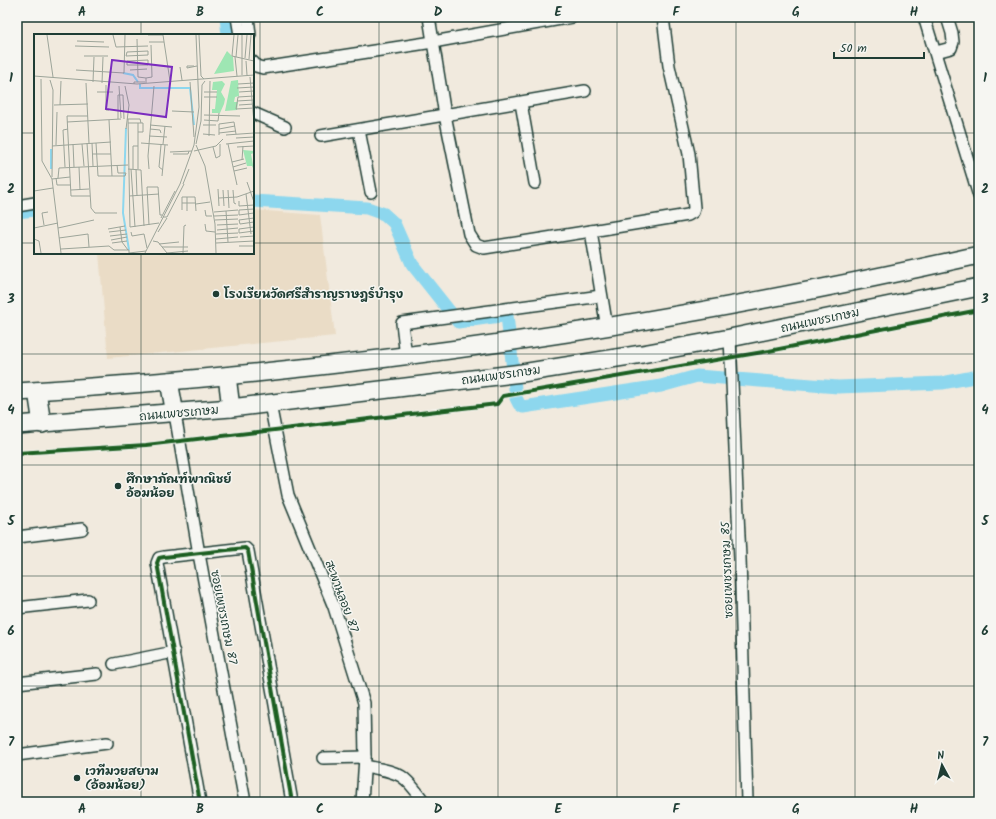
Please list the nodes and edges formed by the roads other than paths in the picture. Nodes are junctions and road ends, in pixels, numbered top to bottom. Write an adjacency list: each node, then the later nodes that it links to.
1 (237, 17): 8 (street)
2 (248, 17): 9 (street)
3 (429, 17): 10 (street)
4 (572, 17): 10 (street)
5 (664, 17): 25 (street)
6 (924, 17): 11 (street)
7 (947, 17): 11 (street)
8 (240, 34)
9 (250, 34)
10 (433, 42): 12 (street); 16 (street)
11 (936, 52): 22 (street)
12 (254, 63)
13 (585, 91): 14 (street)
14 (521, 103): 16 (street); 20 (street)
15 (254, 113): 17 (street)
16 (445, 115): 18 (street); 25 (street)
17 (285, 127)
18 (359, 130): 19 (street); 21 (street)
19 (321, 136)
20 (534, 183)
21 (371, 192)
22 (979, 196)
23 (34, 203): 24 (street)
24 (17, 206)
25 (591, 231): 28 (street)
26 (979, 256): 29 (main road)
27 (979, 289): 30 (main road, ถนนเพชรเกษม)
28 (601, 296): 29 (street); 31 (street)
29 (607, 328): 31 (main road)
30 (730, 338): 36 (main road, ถนนเพชรเกษม); 59 (street, ซอยเพชรเกษม 85)
31 (406, 357): 32 (main road)
32 (227, 376): 33 (main road); 37 (main road)
33 (169, 381): 34 (main road); 38 (main road)
34 (37, 391): 35 (main road); 39 (main road)
35 (17, 392)
36 (270, 404): 37 (main road, ถนนเพชรเกษม); 53 (street, สะพานลอย 87)
37 (231, 408): 38 (main road, ถนนเพชรเกษม)
38 (175, 414): 39 (main road, ถนนเพชรเกษม); 43 (street, ซอยเพชรเกษม 87)
39 (42, 424): 40 (main road, ถนนเพชรเกษม)
40 (17, 425)
41 (82, 529): 42 (street)
42 (17, 537)
43 (199, 554): 46 (street); 55 (street, ซอยเพชรเกษม 87); 56 (street)
44 (88, 600): 45 (street)
45 (17, 608)
46 (174, 652): 47 (street); 54 (street)
47 (114, 664)
48 (97, 674): 49 (street)
49 (17, 683)
50 (107, 743): 51 (street)
51 (17, 755)
52 (323, 758): 53 (street)
53 (365, 762): 57 (street, สะพานลอย 87); 58 (street)
54 (200, 802)
55 (245, 802)
56 (292, 802)
57 (362, 802)
58 (424, 802)
59 (747, 802)

